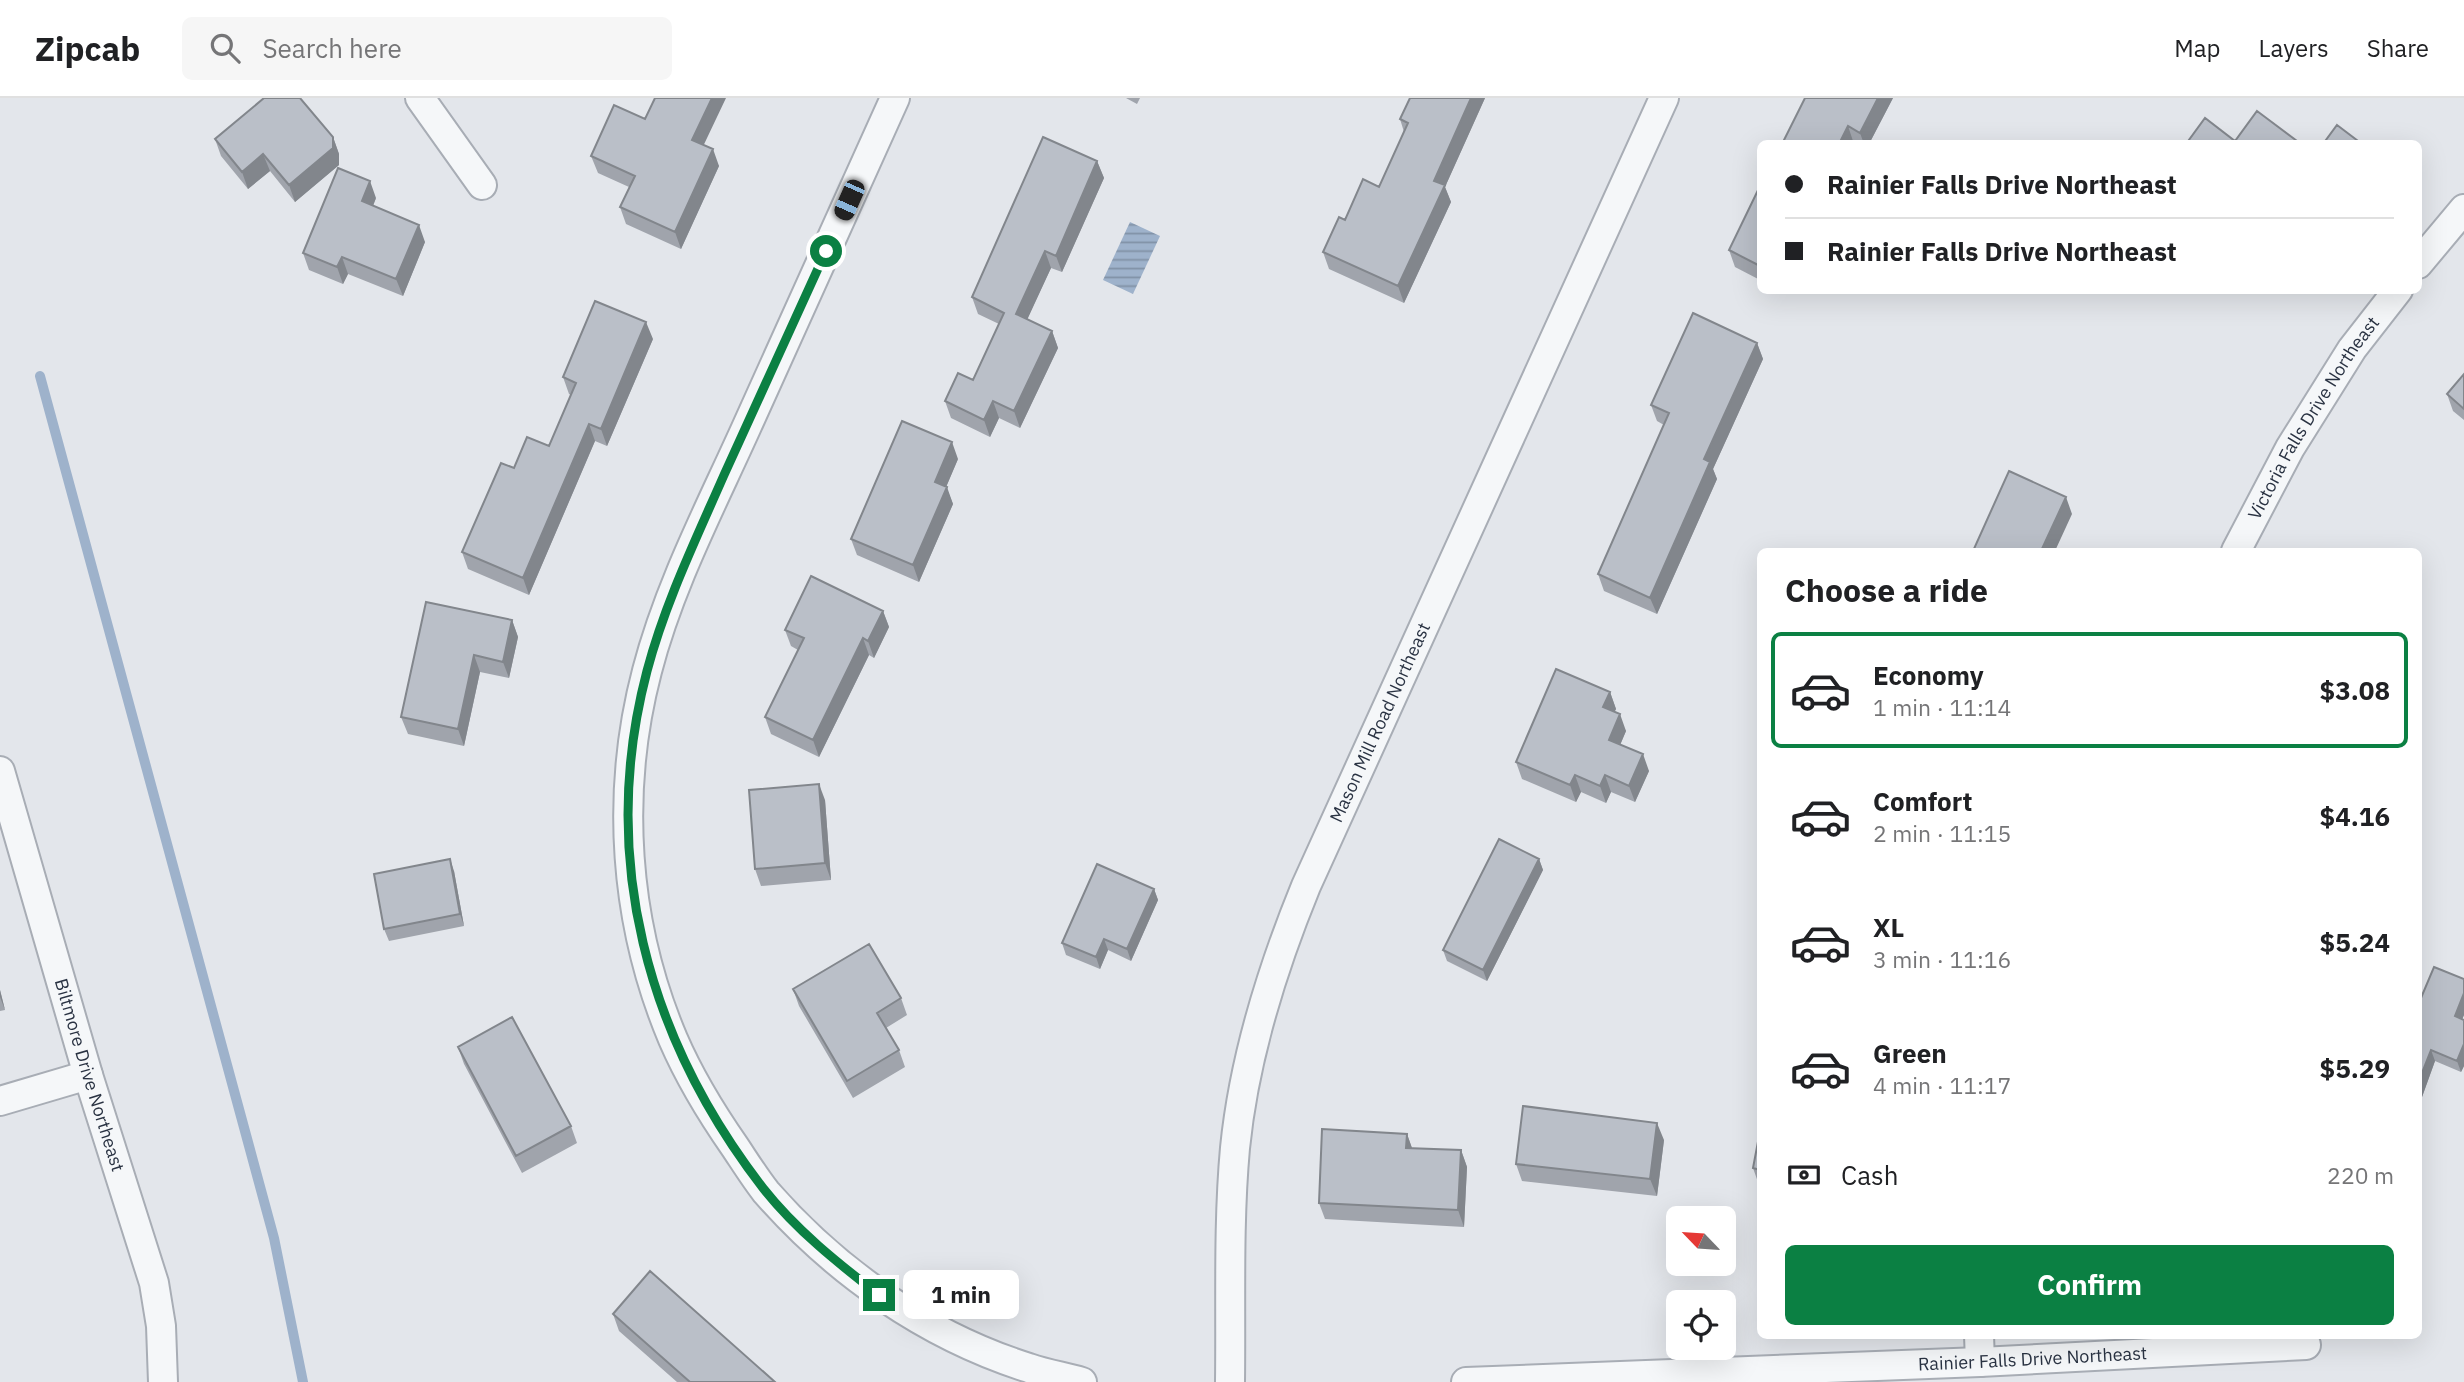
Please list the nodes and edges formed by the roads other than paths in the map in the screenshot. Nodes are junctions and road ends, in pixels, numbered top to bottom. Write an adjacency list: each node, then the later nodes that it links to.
1 (420, 98): 4 (street)
2 (895, 98): 15 (street)
3 (1664, 98): 16 (street, Mason Mill Road Northeast)
4 (482, 185)
5 (2464, 209): 6 (street)
6 (2422, 259)
7 (2395, 294): 8 (street, Victoria Falls Drive Northeast)
8 (2238, 548)
9 (0, 771): 10 (street, Biltmore Drive Northeast)
10 (88, 1075): 11 (street); 14 (street, Biltmore Drive Northeast)
11 (0, 1101)
12 (2306, 1345): 13 (street, Rainier Falls Drive Northeast)
13 (1980, 1349): 17 (street, Rainier Falls Drive Northeast)
14 (163, 1382)
15 (1082, 1382)
16 (1230, 1382)
17 (1465, 1382)

